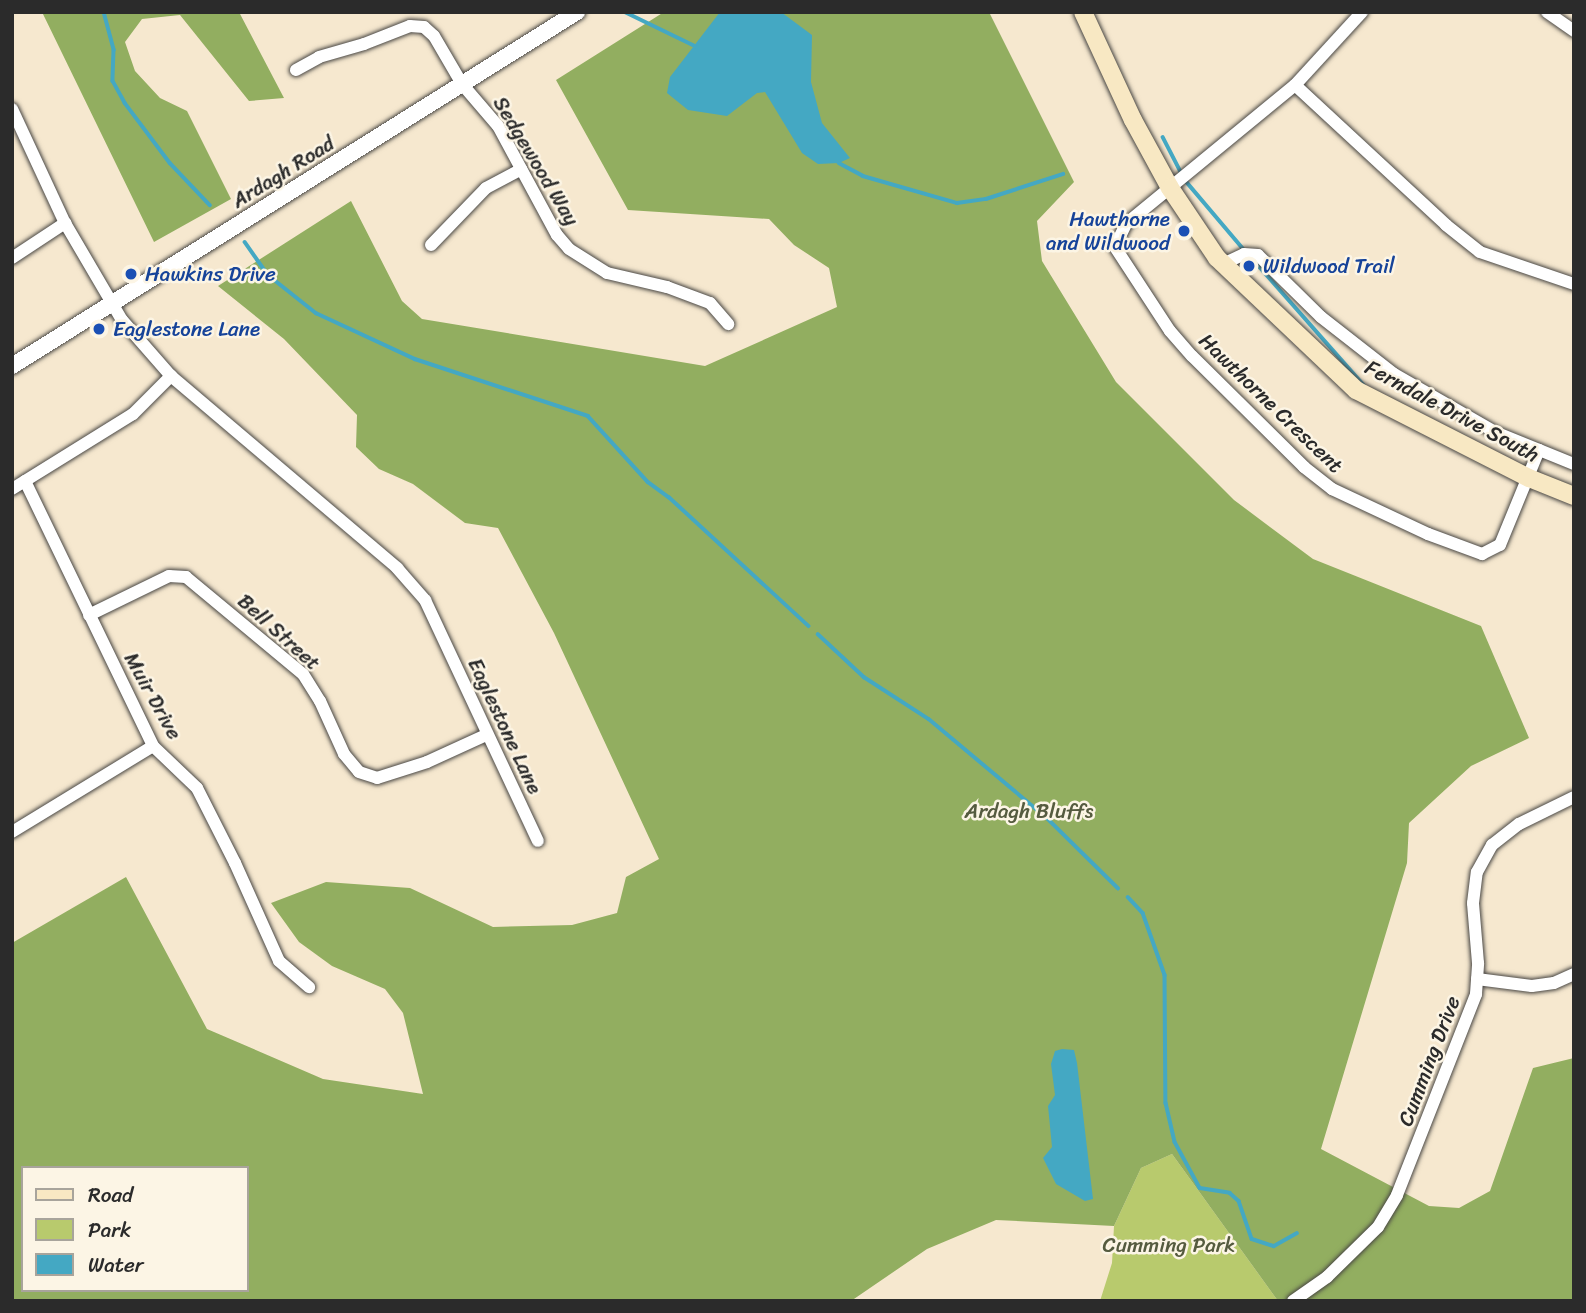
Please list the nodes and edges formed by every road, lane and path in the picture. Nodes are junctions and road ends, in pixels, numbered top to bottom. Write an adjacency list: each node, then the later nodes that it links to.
1 (577, 12): 7 (street, Ardagh Road)
2 (1083, 12): 11 (main road, Ferndale Drive South)
3 (1362, 12): 8 (street)
4 (1547, 12): 5 (street)
5 (1574, 32)
6 (296, 70): 7 (street, Sedgewood Way)
7 (462, 84): 10 (street, Sedgewood Way); 17 (street, Ardagh Road)
8 (1295, 85): 11 (street); 16 (street)
9 (12, 109): 12 (street)
10 (521, 169): 13 (street); 18 (street, Sedgewood Way)
11 (1170, 188): 15 (main road, Ferndale Drive South); 23 (street, Hawthorne Crescent)
12 (65, 223): 14 (street); 17 (street)
13 (431, 245)
14 (12, 258)
15 (1223, 264): 21 (street); 23 (main road, Ferndale Drive South)
16 (1574, 284)
17 (112, 304): 19 (street, Ardagh Road); 20 (street, Eaglestone Lane)
18 (728, 324)
19 (12, 366)
20 (171, 376): 24 (street); 28 (street, Eaglestone Lane)
21 (1539, 450): 22 (street); 23 (street, Hawthorne Crescent)
22 (1574, 464)
23 (1529, 478): 26 (main road, Ferndale Drive South)
24 (25, 481): 25 (street); 27 (street, Muir Drive)
25 (12, 489)
26 (1574, 496)
27 (89, 615): 28 (street, Bell Street); 29 (street, Muir Drive)
28 (486, 735): 32 (street, Eaglestone Lane)
29 (153, 746): 31 (street); 35 (street, Muir Drive)
30 (1574, 797): 34 (street, Cumming Drive)
31 (12, 832)
32 (538, 841)
33 (1574, 974): 34 (street)
34 (1477, 979): 36 (street, Cumming Drive)
35 (309, 987)
36 (1293, 1301)

